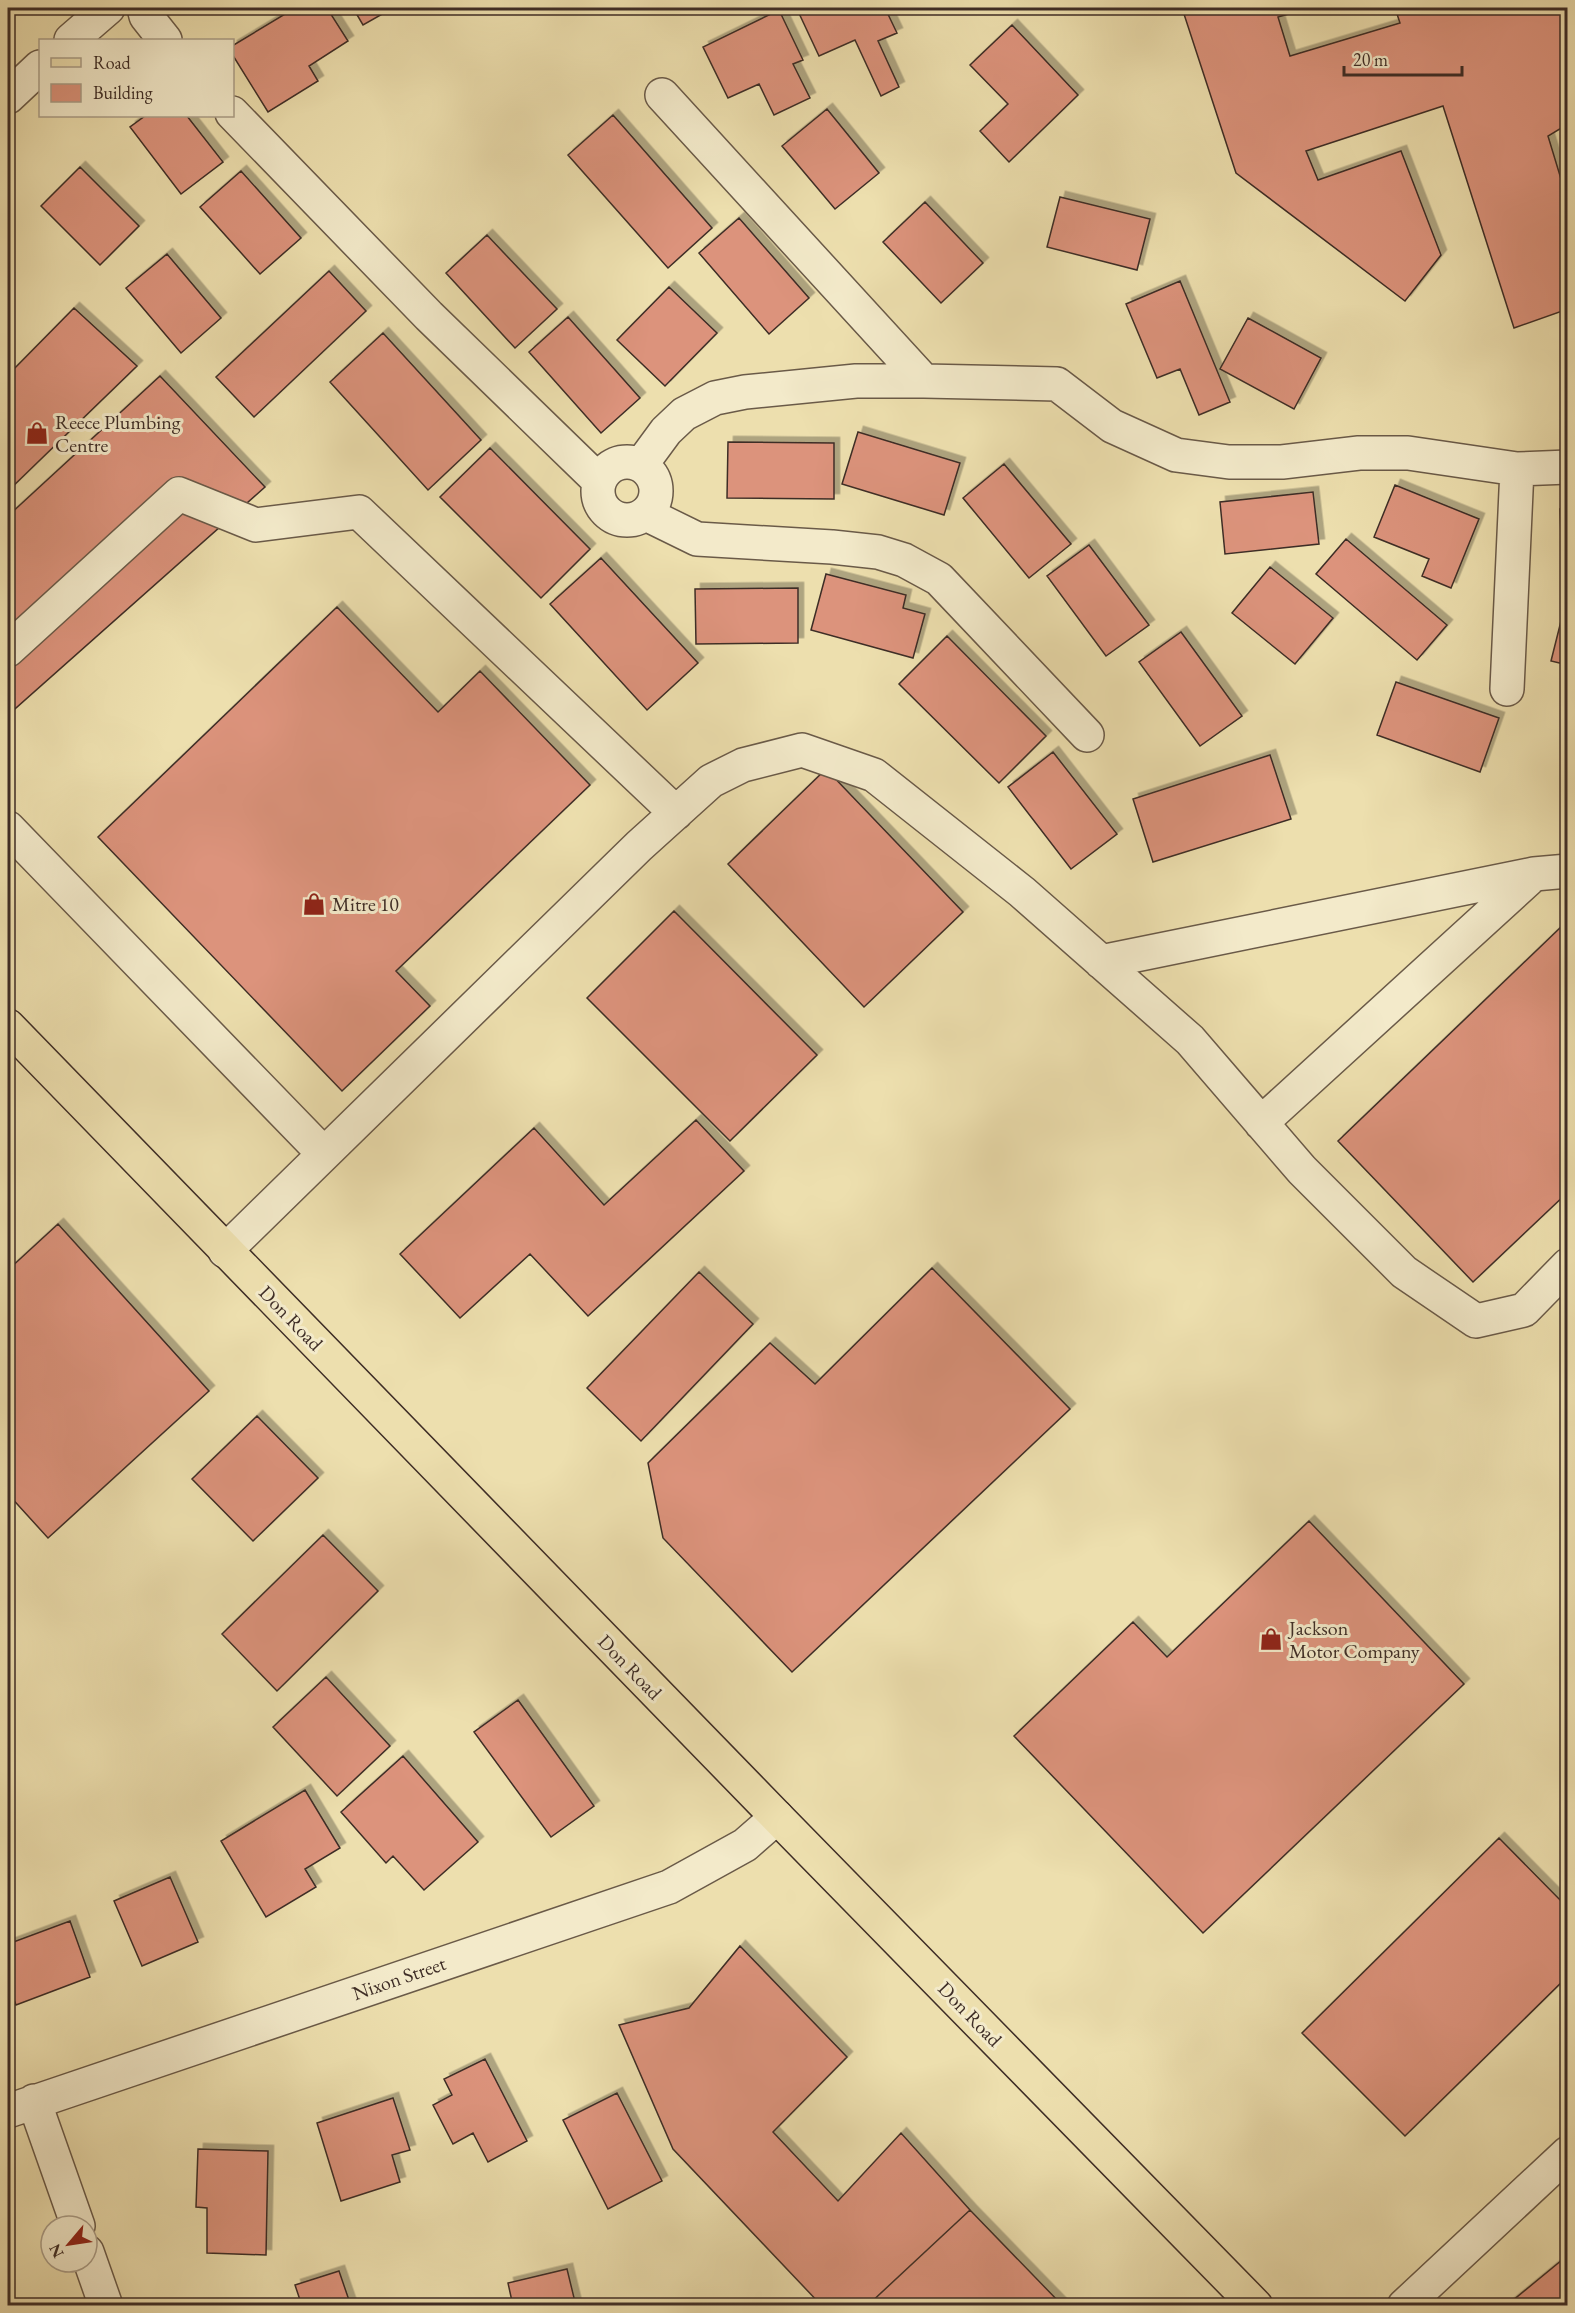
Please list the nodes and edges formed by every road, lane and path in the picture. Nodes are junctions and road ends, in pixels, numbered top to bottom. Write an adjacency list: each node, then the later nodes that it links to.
1 (108, 8): 3 (street)
2 (144, 8): 4 (street)
3 (72, 39)
4 (164, 39)
5 (39, 68): 7 (street)
6 (662, 95): 9 (street)
7 (8, 97)
8 (234, 115): 13 (street)
9 (924, 381): 10 (street); 12 (street)
10 (641, 465): 13 (street); 14 (street)
11 (1568, 467): 12 (street)
12 (1517, 469): 16 (street)
13 (598, 480): 14 (street)
14 (646, 514): 17 (street)
15 (8, 650): 18 (street)
16 (1508, 689)
17 (1087, 735)
18 (676, 813): 22 (street); 25 (street)
19 (8, 828): 25 (street)
20 (1568, 871): 21 (street)
21 (1534, 874): 22 (street); 24 (street)
22 (1101, 962): 24 (street)
23 (8, 1026): 26 (main road, Don Road)
24 (1261, 1123): 27 (street)
25 (324, 1154): 26 (street)
26 (225, 1251): 28 (main road, Don Road)
27 (1568, 1265)
28 (777, 1817): 29 (street, Nixon Street); 34 (main road, Don Road)
29 (21, 2106): 31 (street)
30 (1568, 2154): 35 (street)
31 (72, 2214)
32 (95, 2274): 33 (street)
33 (106, 2306)
34 (1256, 2306)
35 (1404, 2306)

